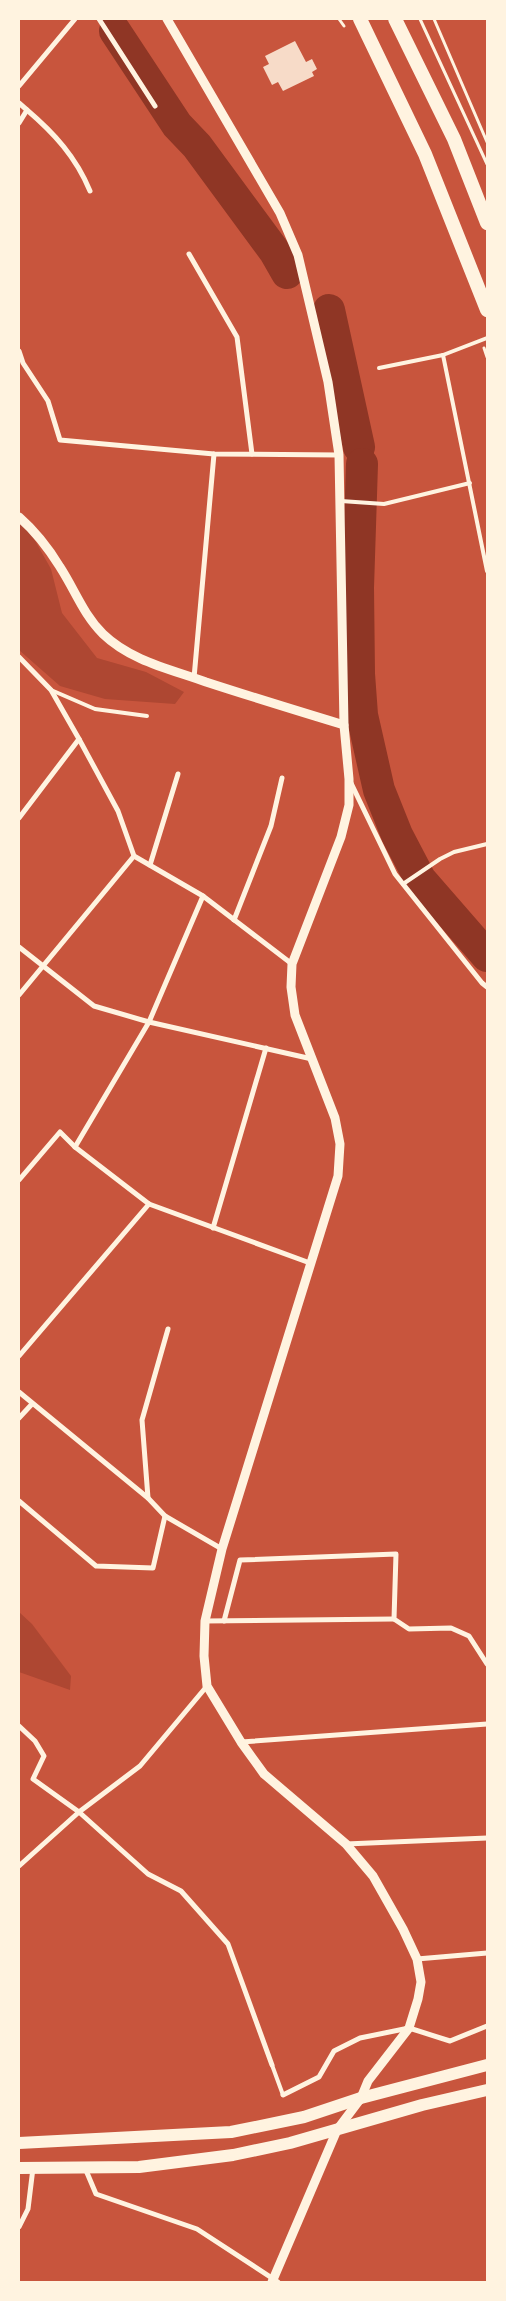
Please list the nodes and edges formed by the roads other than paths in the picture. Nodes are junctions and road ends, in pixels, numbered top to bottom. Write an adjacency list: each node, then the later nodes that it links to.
1 (75, 19): 6 (street)
2 (99, 19): 8 (street)
3 (167, 19): 21 (street)
4 (360, 19): 14 (highway)
5 (395, 19): 12 (highway)
6 (19, 86)
7 (19, 103): 9 (street)
8 (155, 106)
9 (28, 110): 10 (street); 11 (street)
10 (19, 123)
11 (90, 191)
12 (487, 223)
13 (190, 254): 20 (street)
14 (487, 310)
15 (487, 338): 17 (lane)
16 (19, 351): 19 (street)
17 (444, 355): 18 (lane); 22 (lane)
18 (379, 368)
19 (214, 454): 20 (street); 27 (street)
20 (252, 454): 21 (street)
21 (339, 455): 23 (street)
22 (470, 483): 23 (lane); 25 (lane)
23 (340, 501): 30 (street)
24 (19, 518): 27 (street)
25 (487, 571)
26 (19, 657): 28 (street)
27 (194, 678): 30 (street)
28 (51, 690): 29 (lane); 31 (street)
29 (148, 716)
30 (344, 725): 34 (street)
31 (80, 739): 35 (street); 37 (street)
32 (178, 774): 38 (street)
33 (282, 778): 41 (street)
34 (350, 779): 39 (street); 43 (street)
35 (19, 818)
36 (487, 844): 39 (lane)
37 (134, 856): 38 (street); 44 (street)
38 (150, 865): 40 (street)
39 (402, 884): 45 (street)
40 (203, 896): 41 (street); 47 (street)
41 (234, 920): 43 (street)
42 (19, 946): 44 (street)
43 (292, 964): 49 (street)
44 (42, 966): 46 (street); 47 (street)
45 (487, 987)
46 (19, 994)
47 (149, 1022): 48 (street); 50 (street)
48 (266, 1048): 49 (street); 53 (street)
49 (313, 1059): 54 (street)
50 (74, 1147): 51 (street); 52 (street)
51 (19, 1180)
52 (149, 1204): 53 (street); 56 (street)
53 (213, 1228): 54 (street)
54 (310, 1263): 63 (street)
55 (168, 1329): 60 (street)
56 (19, 1356)
57 (19, 1392): 58 (street)
58 (32, 1404): 59 (street); 60 (street)
59 (19, 1418)
60 (148, 1498): 62 (street)
61 (19, 1501): 62 (street)
62 (165, 1516): 63 (street)
63 (222, 1549): 66 (street)
64 (394, 1619): 65 (street); 65 (street); 67 (street)
65 (224, 1621): 66 (street)
66 (205, 1622): 68 (street)
67 (487, 1664)
68 (207, 1686): 71 (street); 72 (street)
69 (487, 1724): 71 (street)
70 (19, 1726): 72 (street)
71 (241, 1742): 74 (street)
72 (79, 1812): 75 (street); 81 (street)
73 (487, 1838): 74 (street)
74 (346, 1844): 77 (street)
75 (19, 1866)
76 (487, 1952): 77 (street)
77 (417, 1959): 79 (street)
78 (487, 2026): 79 (street)
79 (409, 2028): 83 (street); 84 (street)
80 (487, 2065): 84 (main road)
81 (272, 2066): 83 (lane)
82 (487, 2090): 85 (main road)
83 (283, 2095)
84 (361, 2098): 85 (street); 86 (main road)
85 (337, 2130): 88 (main road); 91 (street)
86 (19, 2144)
87 (33, 2167): 88 (main road); 89 (main road); 90 (street)
88 (85, 2167): 91 (street)
89 (19, 2168)
90 (19, 2227)
91 (274, 2282)

